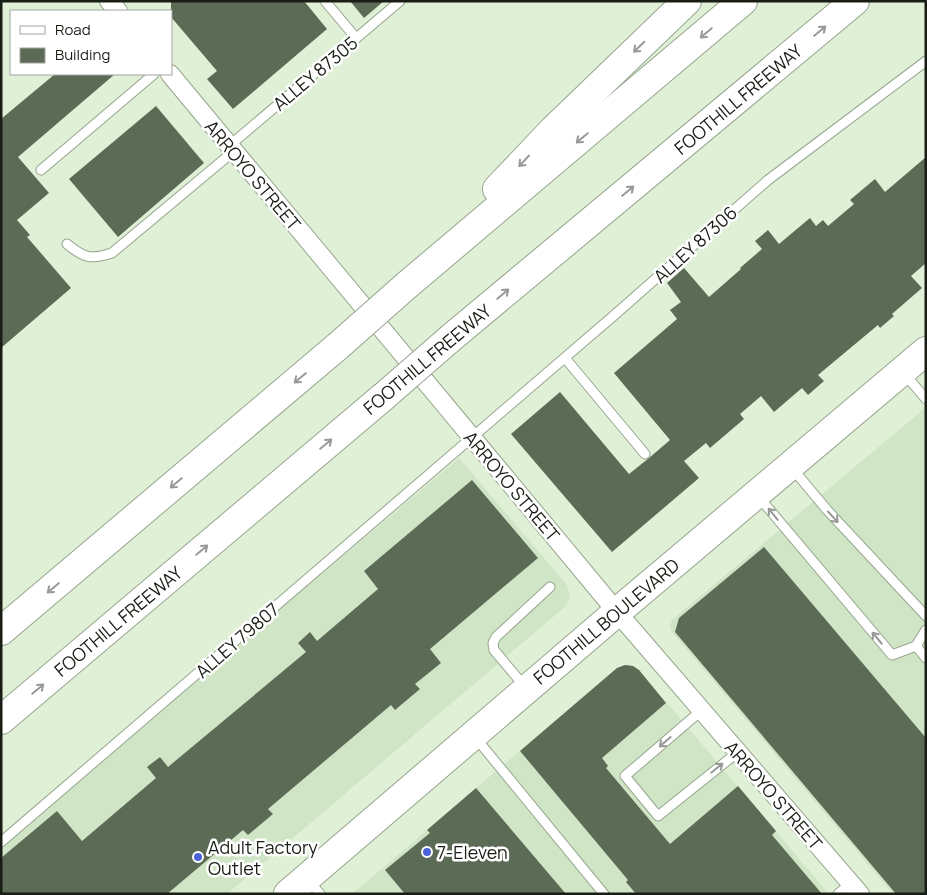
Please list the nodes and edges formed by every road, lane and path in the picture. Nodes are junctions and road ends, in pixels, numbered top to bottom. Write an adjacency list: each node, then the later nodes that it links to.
1 (325, 1): 6 (lane)
2 (400, 1): 6 (lane, ALLEY 87305)
3 (687, 1): 13 (main road, one-way to 13)
4 (743, 1): 13 (main road, one-way to 13)
5 (855, 1): 31 (main road, FOOTHILL FREEWAY, one-way to 5, bridge)
6 (356, 38): 10 (lane, ALLEY 87305)
7 (926, 61): 15 (lane, ALLEY 87306)
8 (153, 75): 11 (lane)
9 (171, 75): 10 (street, ARROYO STREET)
10 (232, 148): 12 (lane, ALLEY 87305); 18 (street, ARROYO STREET)
11 (41, 170)
12 (67, 244)
13 (407, 285): 26 (main road, one-way to 26, bridge)
14 (926, 351): 16 (main road, FOOTHILL BOULEVARD)
15 (565, 358): 18 (lane, ALLEY 87306); 19 (lane)
16 (902, 371): 17 (lane); 20 (main road, FOOTHILL BOULEVARD)
17 (926, 399)
18 (471, 438): 23 (street, ARROYO STREET); 34 (lane, ALLEY 79807)
19 (646, 454)
20 (790, 466): 21 (main road, FOOTHILL BOULEVARD); 24 (lane, one-way to 24)
21 (756, 494): 23 (main road, FOOTHILL BOULEVARD); 27 (lane, one-way to 21)
22 (550, 587): 29 (lane)
23 (617, 612): 29 (main road, FOOTHILL BOULEVARD); 30 (street, ARROYO STREET)
24 (926, 616)
25 (926, 630): 27 (lane)
26 (1, 631)
27 (916, 646): 28 (lane)
28 (926, 658)
29 (527, 689): 32 (main road, FOOTHILL BOULEVARD)
30 (702, 710): 33 (street, ARROYO STREET); 33 (lane, one-way to 33)
31 (1, 720)
32 (474, 735): 35 (main road, FOOTHILL BOULEVARD); 37 (lane)
33 (738, 752): 36 (street, ARROYO STREET)
34 (1, 842)
35 (305, 888)
36 (850, 890)
37 (604, 894)

